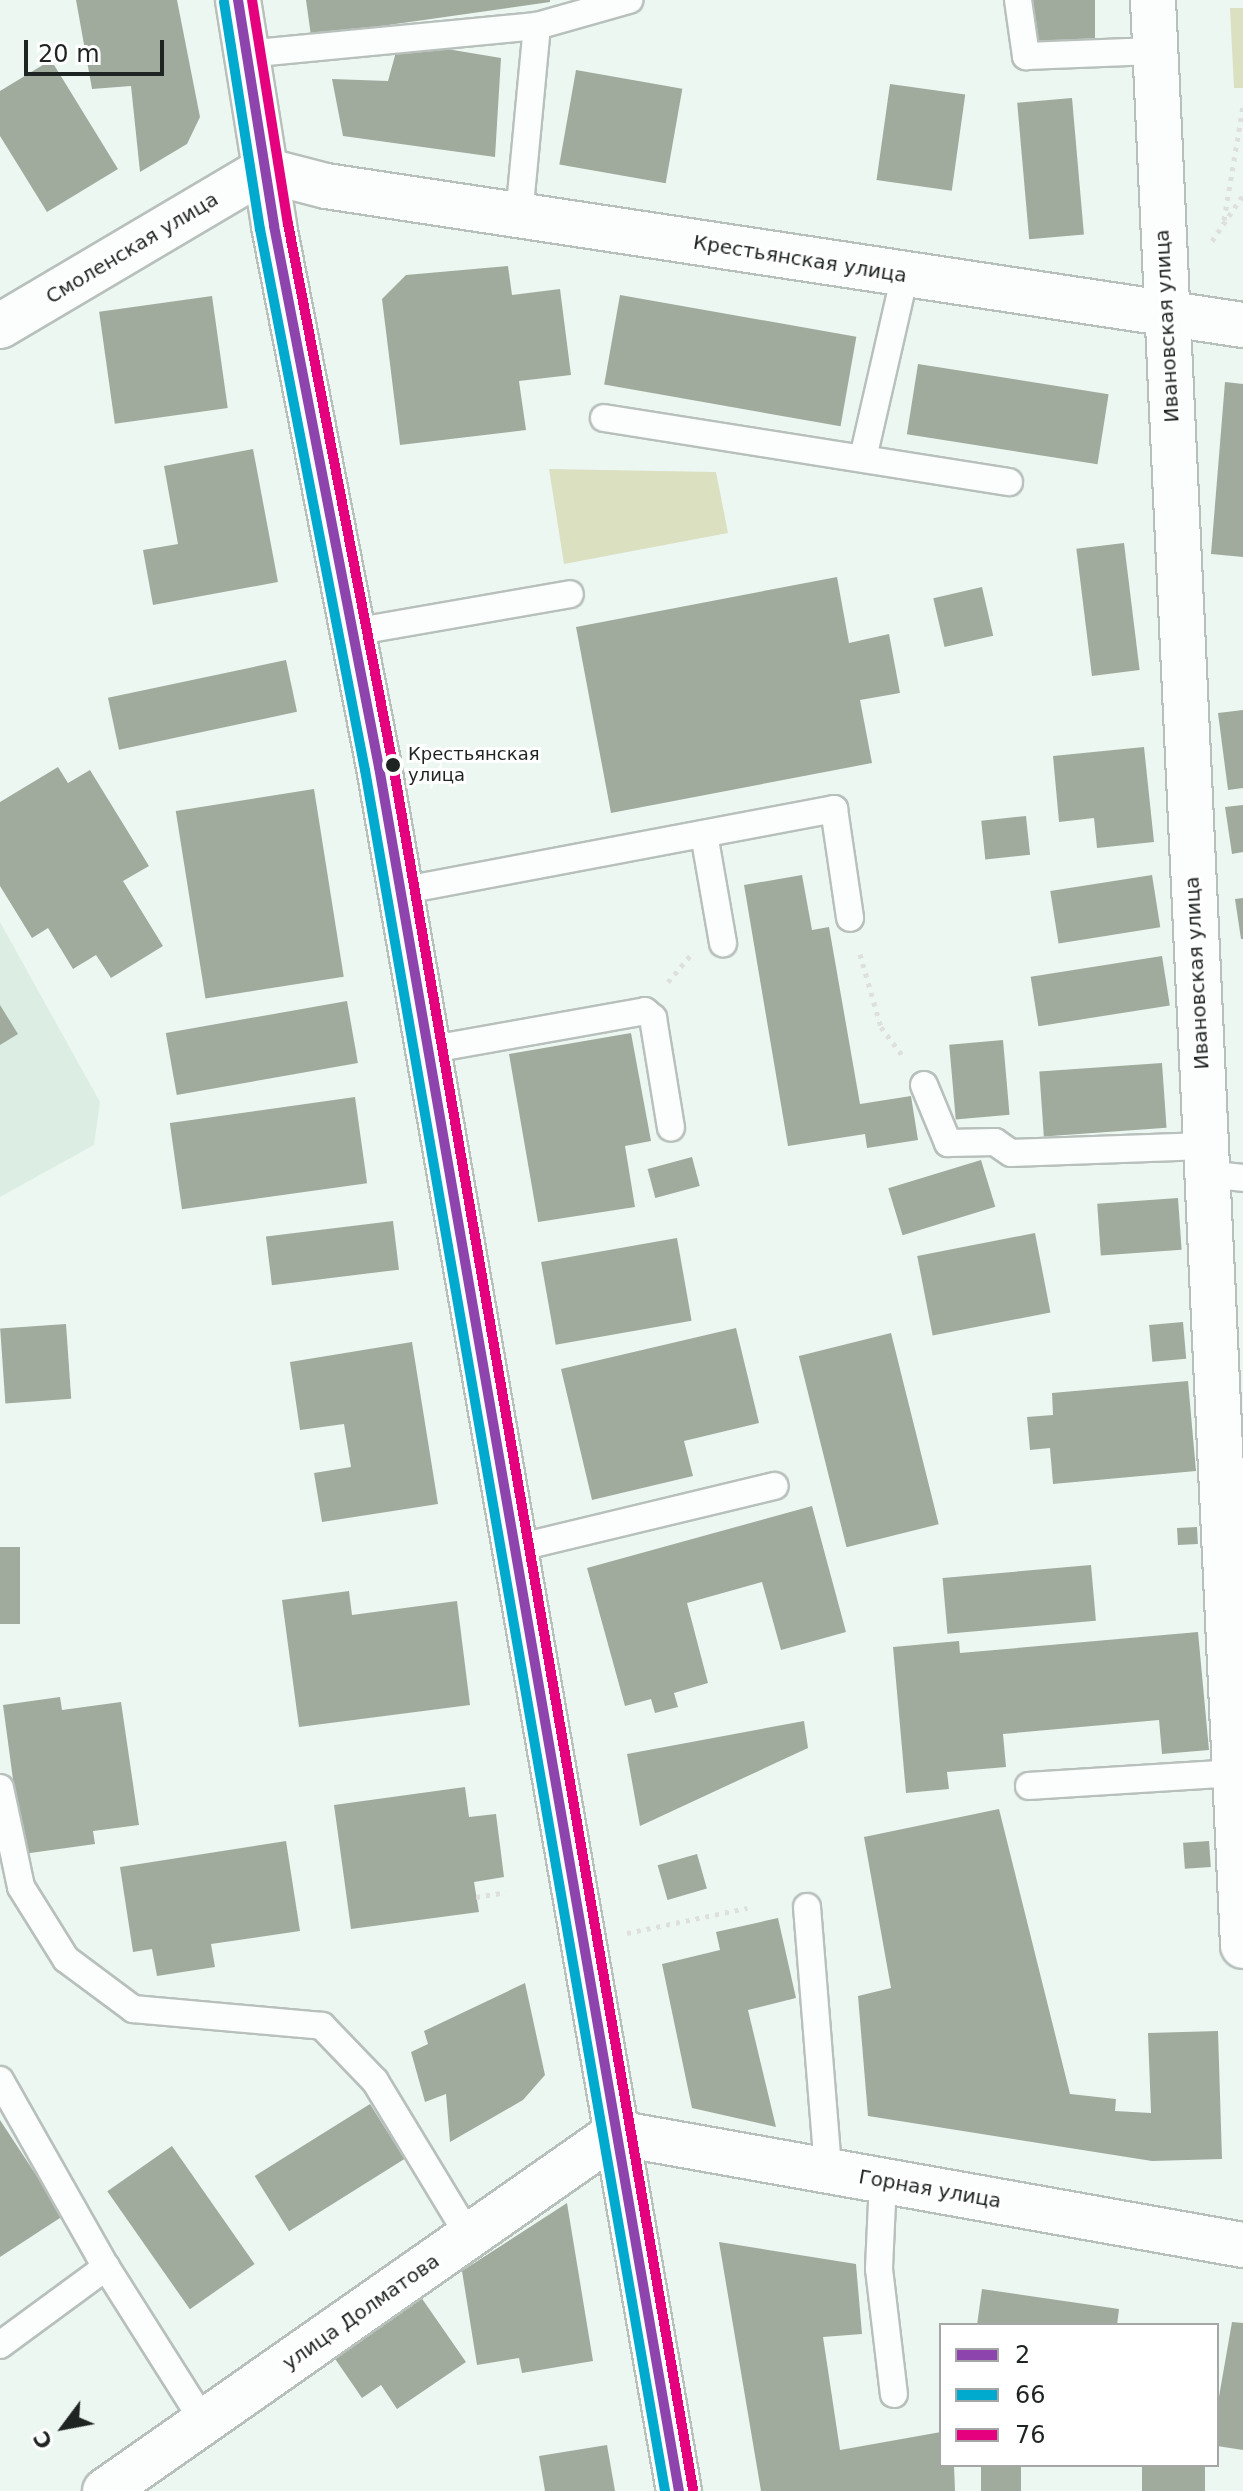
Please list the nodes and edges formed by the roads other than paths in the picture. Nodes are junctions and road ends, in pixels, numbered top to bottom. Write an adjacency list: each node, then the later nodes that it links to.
1 (238, 0): 7 (street)
2 (629, 0): 5 (lane)
3 (1018, 0): 6 (lane)
4 (1153, 0): 6 (street, Ивановская улица)
5 (537, 26): 7 (lane); 9 (lane)
6 (1154, 51): 11 (street, Ивановская улица)
7 (246, 54): 8 (street)
8 (264, 170): 9 (street, Крестьянская улица); 13 (street, Смоленская улица); 18 (street)
9 (519, 216): 10 (street, Крестьянская улица)
10 (905, 275): 11 (street, Крестьянская улица); 15 (lane)
11 (1165, 315): 12 (street, Крестьянская улица); 26 (street, Ивановская улица)
12 (1243, 325)
13 (0, 326)
14 (604, 418): 15 (lane)
15 (863, 458): 16 (lane)
16 (1009, 482)
17 (570, 594): 18 (lane)
18 (353, 632): 20 (street)
19 (704, 834): 20 (lane); 21 (lane); 22 (lane)
20 (400, 891): 23 (street)
21 (850, 918)
22 (721, 932)
23 (427, 1050): 25 (lane); 29 (street)
24 (924, 1085): 26 (lane)
25 (671, 1128)
26 (1218, 1166): 27 (street, Ивановская улица)
27 (1230, 1398): 30 (street, Ивановская улица)
28 (775, 1486): 29 (lane)
29 (512, 1549): 38 (street)
30 (1223, 1579): 31 (street, Ивановская улица)
31 (1235, 1773): 32 (lane); 34 (street, Ивановская улица)
32 (1029, 1786)
33 (0, 1788): 41 (lane)
34 (1241, 1857): 36 (street, Ивановская улица)
35 (807, 1907): 39 (lane)
36 (1243, 1946)
37 (0, 2080): 43 (lane)
38 (616, 2133): 39 (street, Горная улица); 41 (street, улица Долматова); 48 (street)
39 (828, 2170): 40 (street, Горная улица)
40 (883, 2180): 42 (street, Горная улица); 45 (lane)
41 (469, 2236): 46 (street, улица Долматова)
42 (1243, 2245)
43 (106, 2267): 44 (lane); 46 (lane)
44 (0, 2345)
45 (894, 2394)
46 (204, 2422): 47 (street, улица Долматова)
47 (105, 2491)
48 (679, 2491)

